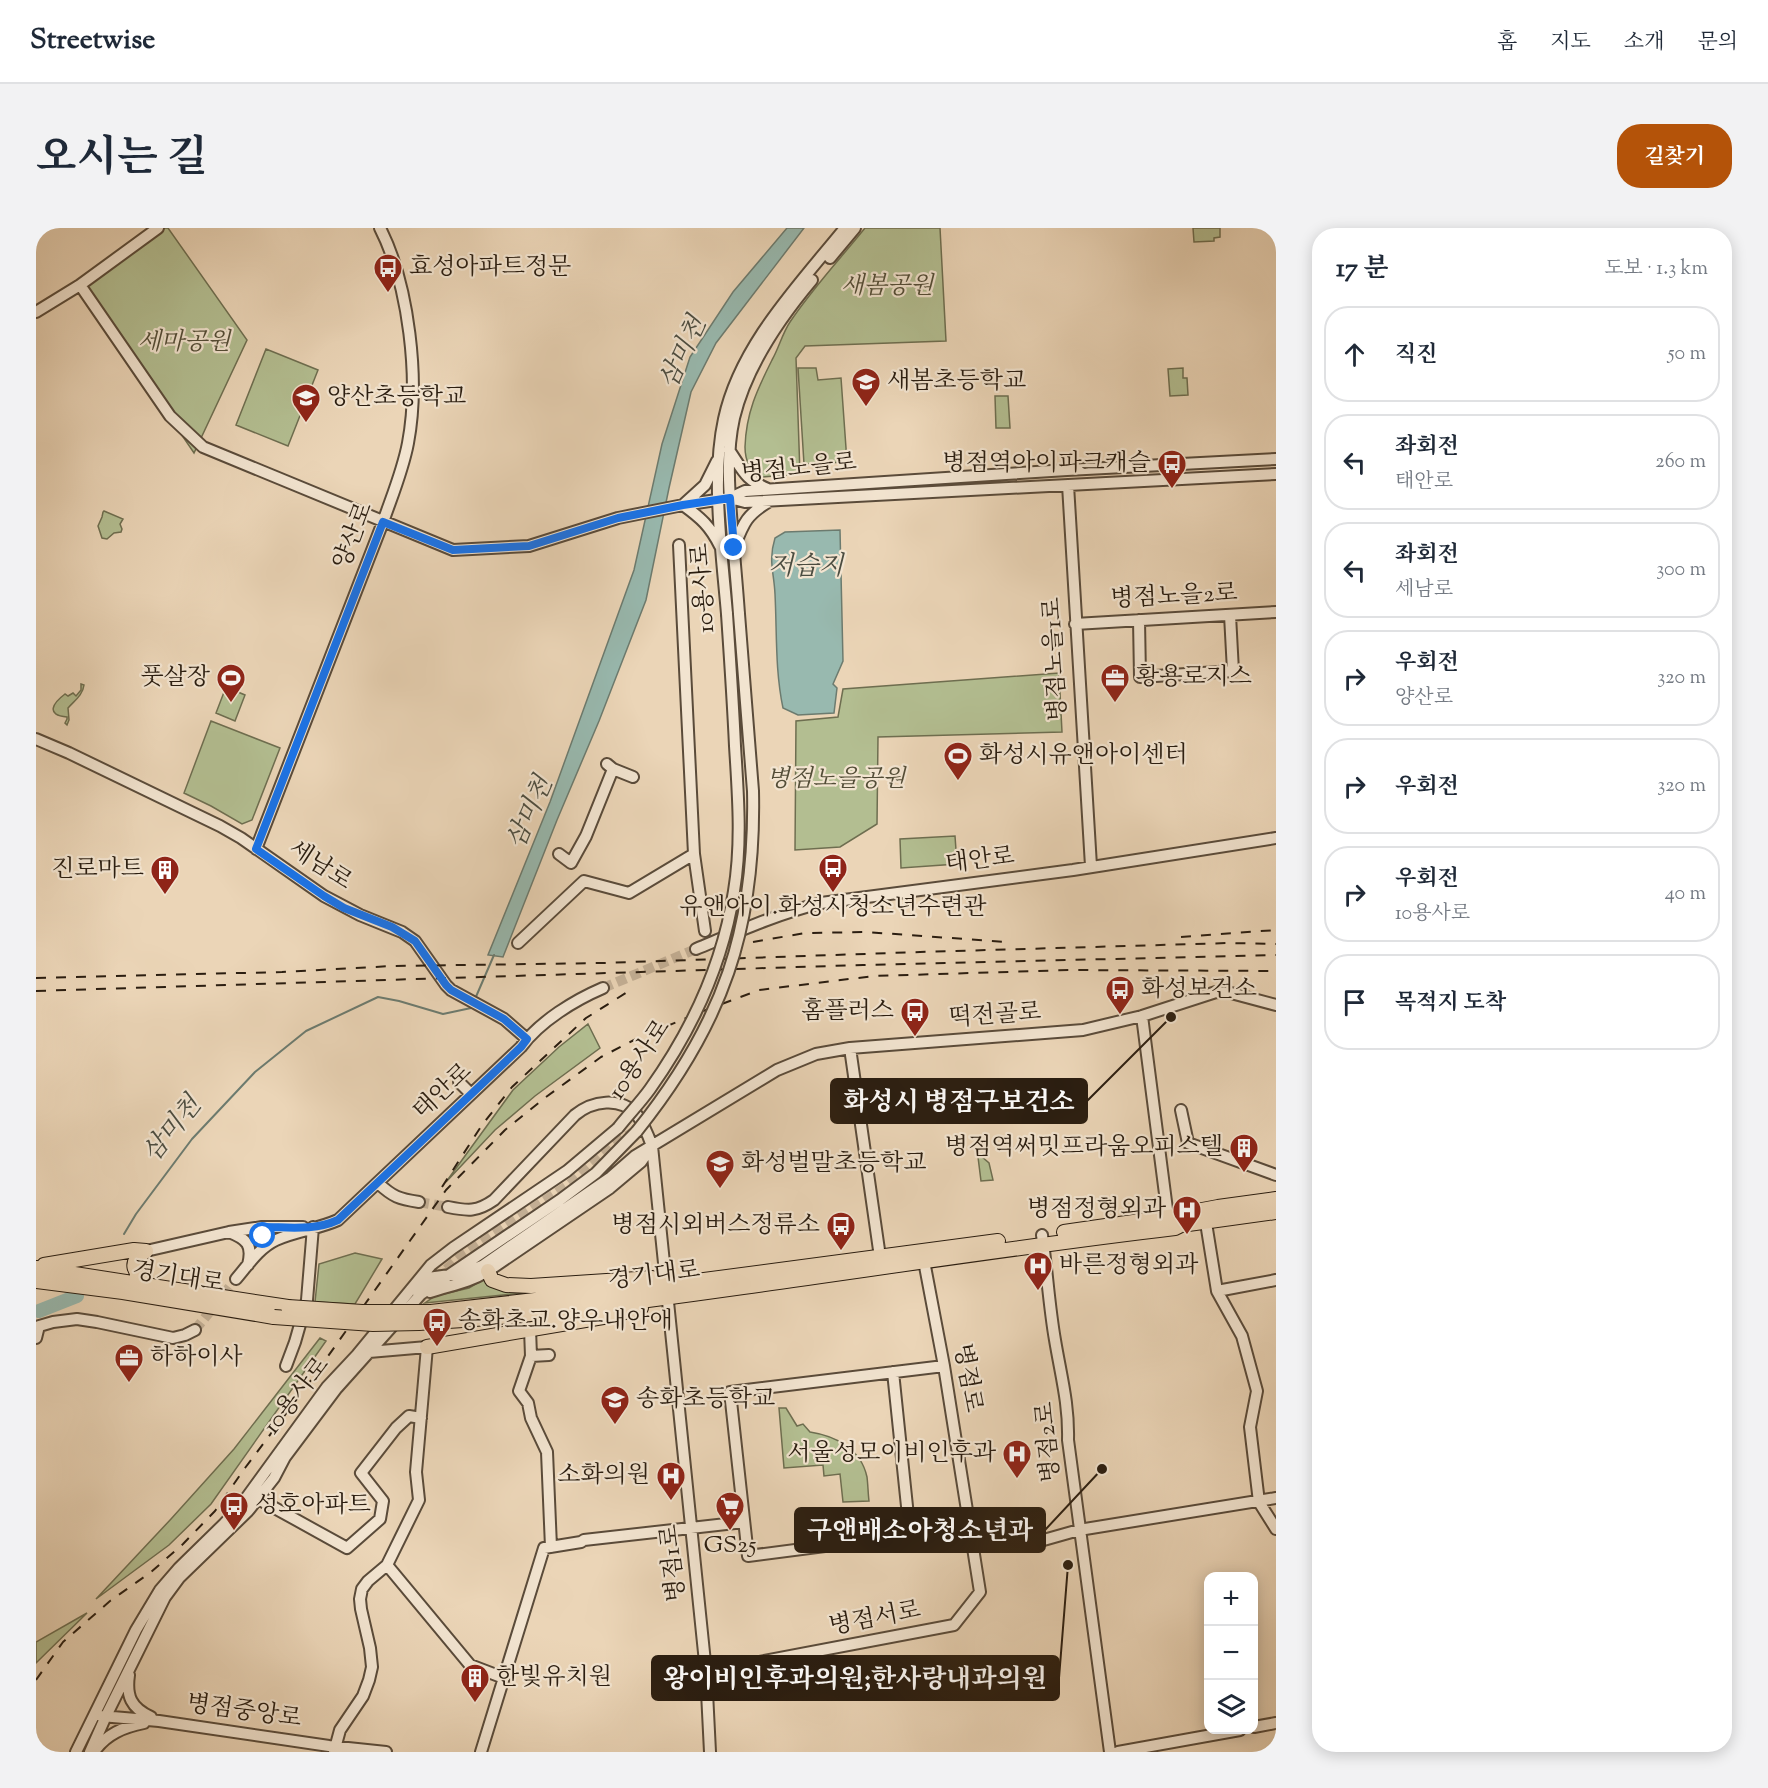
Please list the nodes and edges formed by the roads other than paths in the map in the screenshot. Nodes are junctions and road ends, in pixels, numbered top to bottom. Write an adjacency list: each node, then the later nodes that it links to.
1 (158, 228): 5 (street)
2 (380, 228): 20 (street, 양산로)
3 (845, 228): 7 (street, 10용사로)
4 (855, 228): 7 (street, 10용사로)
5 (80, 285): 6 (street); 20 (street, 병점노을로)
6 (36, 312)
7 (725, 454): 17 (street); 18 (street, 10용사로); 19 (street)
8 (1276, 459): 9 (street, 병점노을로)
9 (1246, 461): 10 (street, 병점노을로); 13 (street)
10 (1117, 468): 11 (street, 병점노을로); 14 (street)
11 (1016, 473): 16 (street); 17 (street, 병점노을로)
12 (1276, 474): 13 (street, 병점노을로)
13 (1245, 475): 14 (street, 병점노을로)
14 (1117, 482): 15 (street, 병점노을로)
15 (1068, 485): 16 (street, 병점노을로); 28 (street, 병점노을1로)
16 (1016, 488): 17 (street, 병점노을로)
17 (769, 495): 18 (street, 병점노을로); 22 (street)
18 (725, 499): 19 (street, 병점노을로); 22 (street, 10용사로); 23 (street, 10용사로)
19 (683, 505): 20 (street, 병점노을로); 23 (street)
20 (383, 522): 32 (street, 양산로)
21 (679, 544): 34 (street)
22 (734, 548): 25 (street, 10용사로)
23 (722, 549): 25 (street, 10용사로)
24 (1276, 612): 26 (street, 병점노을2로)
25 (733, 614): 68 (street, 10용사로, bridge); 73 (street, 10용사로, bridge)
26 (1230, 615): 27 (street, 병점노을2로); 27 (street)
27 (1138, 620): 28 (street, 병점노을2로)
28 (1075, 624): 35 (street, 병점노을1로)
29 (36, 739): 32 (street, 세남로)
30 (633, 777): 33 (street)
31 (1276, 838): 35 (street, 태안로)
32 (256, 849): 42 (street, 세남로)
33 (559, 854)
34 (694, 854): 36 (street); 37 (street)
35 (1091, 866): 38 (street, 태안로)
36 (705, 931)
37 (518, 943)
38 (696, 949)
39 (603, 987): 42 (street, 태안로)
40 (1276, 1005): 41 (street, 떡전골로)
41 (1142, 1016): 43 (street, 떡전골로); 55 (street)
42 (527, 1039): 45 (street, 태안로)
43 (850, 1048): 47 (street, 떡전골로); 63 (street)
44 (459, 1082): 45 (street)
45 (471, 1094): 49 (street, 태안로)
46 (1181, 1110): 48 (street)
47 (652, 1146): 52 (street); 67 (street); 68 (street, 떡전골로); 74 (street, 병점1로)
48 (1276, 1175)
49 (378, 1183): 51 (street); 57 (street, 태안로)
50 (1276, 1201): 55 (main road, 경기대로)
51 (419, 1202)
52 (448, 1207)
53 (1276, 1212): 55 (main road, 경기대로)
54 (1276, 1219): 58 (main road)
55 (1175, 1220): 58 (main road); 60 (main road, 경기대로)
56 (262, 1227): 57 (street); 59 (street); 62 (street)
57 (313, 1227): 62 (street, 태안로); 86 (street)
58 (1207, 1229): 75 (street)
59 (229, 1232): 61 (street); 65 (street)
60 (1043, 1240): 63 (main road, 경기대로); 64 (main road, 경기대로); 96 (street, 병점2로)
61 (146, 1251): 66 (main road); 72 (main road)
62 (258, 1254): 65 (street)
63 (880, 1257): 74 (main road, 경기대로)
64 (924, 1261): 74 (main road, 경기대로); 87 (street, 병점로)
65 (248, 1265): 69 (street)
66 (36, 1267): 72 (main road, 경기대로)
67 (488, 1271): 74 (main road); 76 (street)
68 (450, 1275): 73 (street, 떡전골로); 76 (street, 10용사로)
69 (236, 1279)
70 (1276, 1280): 75 (street)
71 (36, 1281): 74 (main road, 경기대로, bridge)
72 (147, 1284): 74 (main road, 경기대로, bridge)
73 (412, 1290): 83 (street, 10용사로)
74 (667, 1291): 79 (main road); 94 (street, 병점1로)
75 (1217, 1291): 92 (street)
76 (412, 1303): 82 (street, 10용사로)
77 (38, 1327): 78 (street); 80 (street)
78 (195, 1329)
79 (530, 1329): 81 (main road); 85 (street)
80 (36, 1338)
81 (428, 1347): 82 (street); 89 (street)
82 (370, 1352): 83 (street); 90 (street, 10용사로)
83 (357, 1355): 90 (street, 10용사로)
84 (549, 1355): 85 (street)
85 (531, 1356): 98 (street)
86 (286, 1366)
87 (944, 1366): 88 (street); 97 (street, 병점로)
88 (892, 1372): 93 (street); 93 (street)
89 (421, 1418): 90 (street); 99 (street)
90 (256, 1493): 100 (street, 10용사로); 103 (street, 10용사로)
91 (1276, 1498): 92 (street)
92 (1259, 1502): 95 (street); 96 (street)
93 (744, 1522): 94 (street)
94 (691, 1527): 98 (street); 101 (street, 병점1로)
95 (1276, 1529)
96 (1079, 1530): 97 (street); 114 (street, 병점2로)
97 (971, 1536): 101 (street, 병점서로)
98 (551, 1546): 102 (street)
99 (387, 1565): 102 (street); 109 (street)
100 (136, 1654): 103 (street, 10용사로); 104 (street)
101 (706, 1672): 113 (street, 병점1로)
102 (504, 1678): 112 (street)
103 (100, 1716): 104 (street, 병점중앙로); 108 (street, 10용사로); 110 (street, 10용사로)
104 (159, 1721): 109 (street, 병점중앙로); 110 (street)
105 (1276, 1723): 106 (street)
106 (1258, 1726)
107 (1218, 1734): 115 (street)
108 (78, 1749)
109 (334, 1749): 111 (street, 병점중앙로)
110 (92, 1752)
111 (386, 1752)
112 (481, 1752)
113 (710, 1752)
114 (1110, 1752)
115 (1118, 1752)

